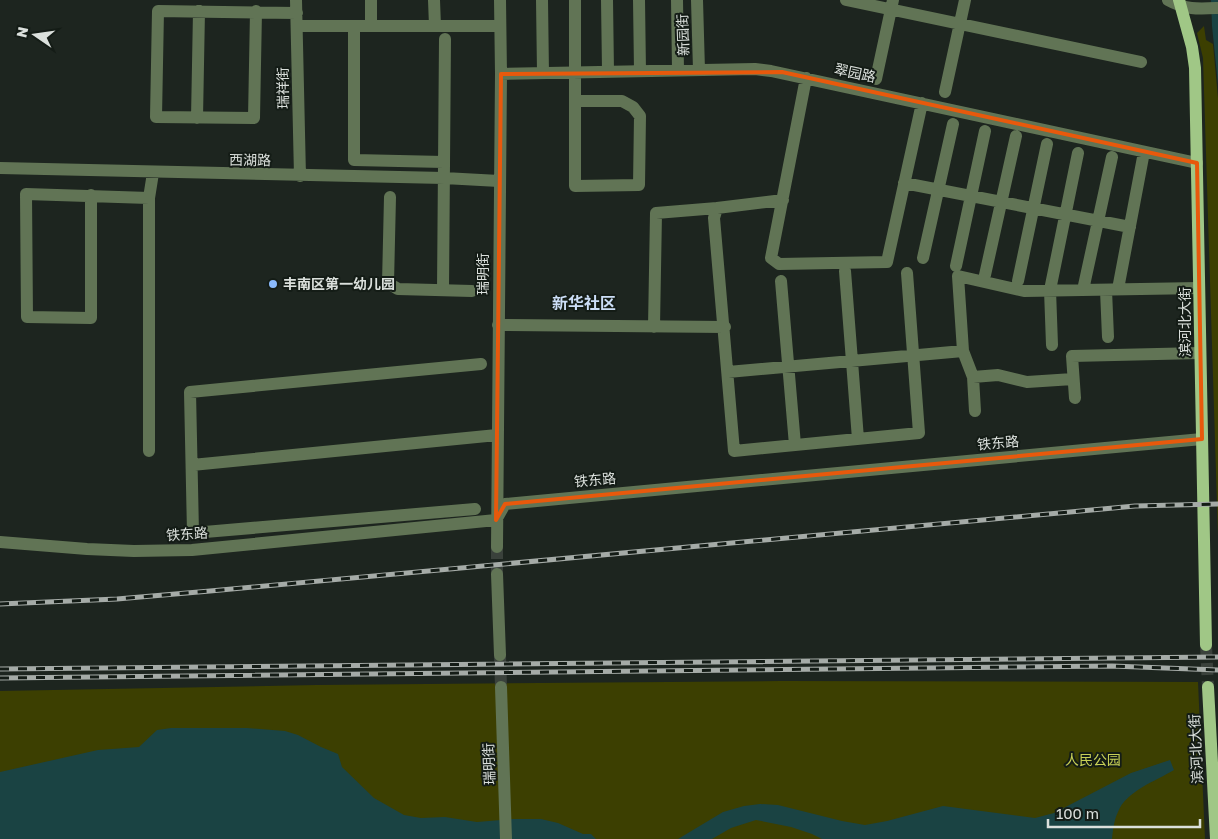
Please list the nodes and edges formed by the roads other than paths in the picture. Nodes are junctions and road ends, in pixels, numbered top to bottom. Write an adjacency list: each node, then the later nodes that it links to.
1 (371, 0): 22 (street)
2 (434, 0): 23 (street)
3 (500, 0): 24 (street, 瑞明街)
4 (542, 0): 32 (street)
5 (575, 0): 31 (street)
6 (607, 0): 29 (street)
7 (639, 0): 30 (street)
8 (677, 0): 27 (street)
9 (697, 0): 28 (street, 新园街)
10 (846, 0): 14 (street)
11 (966, 0): 19 (street)
12 (1168, 0): 13 (street)
13 (1180, 4): 16 (street); 48 (main road, 滨河北大街)
14 (892, 5): 19 (street); 35 (street)
15 (297, 6): 18 (street); 20 (street, 瑞祥街)
16 (1218, 8)
17 (198, 11): 18 (street); 39 (street); 39 (street)
18 (256, 11): 39 (street)
19 (960, 24): 26 (street); 36 (street)
20 (297, 26): 21 (street); 51 (street, 瑞祥街)
21 (354, 26): 22 (street); 47 (street)
22 (371, 26): 23 (street)
23 (435, 26): 24 (street)
24 (500, 26): 33 (street, 瑞明街)
25 (445, 39): 47 (street)
26 (1141, 62)
27 (678, 70): 28 (street, 翠园路); 30 (street, 翠园路)
28 (699, 70): 34 (street, 翠园路)
29 (608, 71): 30 (street, 翠园路); 31 (street, 翠园路)
30 (640, 71)
31 (576, 72): 32 (street, 翠园路); 37 (street)
32 (543, 73): 33 (street, 翠园路)
33 (501, 74): 53 (street, 瑞明街)
34 (806, 78): 38 (street, 翠园路); 60 (street)
35 (876, 79)
36 (945, 92)
37 (576, 101): 37 (street)
38 (922, 103): 44 (street, 翠园路); 54 (street)
39 (197, 118)
40 (953, 124): 55 (street)
41 (985, 130): 58 (street)
42 (1016, 136): 61 (street)
43 (1047, 144): 63 (street)
44 (1144, 152): 48 (street, 翠园路); 66 (street)
45 (1078, 153): 64 (street)
46 (1112, 157): 65 (street)
47 (444, 162): 52 (street)
48 (1197, 163): 74 (main road, 滨河北大街)
49 (0, 168): 50 (street, 西湖路)
50 (153, 172): 51 (street, 西湖路); 59 (street)
51 (300, 176): 52 (street, 西湖路)
52 (444, 178): 53 (street, 西湖路); 76 (street)
53 (499, 181): 80 (street, 瑞明街)
54 (904, 183): 55 (street); 60 (street)
55 (939, 190): 58 (street); 67 (street)
56 (91, 195): 56 (street); 59 (street)
57 (390, 196): 76 (street)
58 (970, 196): 61 (street); 68 (street)
59 (149, 198): 100 (street)
60 (783, 200): 62 (street)
61 (1001, 202): 63 (street); 71 (street)
62 (717, 208): 81 (street); 82 (street)
63 (1034, 208): 64 (street); 73 (street)
64 (1066, 214): 65 (street); 77 (street)
65 (1098, 221): 66 (street); 78 (street)
66 (1130, 227): 75 (street)
67 (924, 258)
68 (956, 266)
69 (845, 271): 88 (street)
70 (907, 273): 87 (street)
71 (985, 275)
72 (781, 281): 90 (street)
73 (1018, 282)
74 (1200, 288): 75 (street); 86 (main road, 滨河北大街)
75 (1112, 289): 78 (street); 83 (street)
76 (442, 290): 79 (street)
77 (1050, 290): 78 (street); 84 (street); 85 (street)
78 (1083, 290)
79 (472, 291)
80 (498, 325): 81 (street); 96 (street, 瑞明街)
81 (654, 327): 82 (street)
82 (725, 328): 91 (street)
83 (1108, 337)
84 (1052, 344)
85 (963, 351): 87 (street); 92 (street)
86 (1200, 353): 93 (street); 98 (main road, 滨河北大街)
87 (913, 355): 88 (street); 97 (street)
88 (852, 361): 90 (street); 97 (street)
89 (481, 364): 101 (street)
90 (788, 367): 91 (street); 99 (street)
91 (728, 372): 99 (street)
92 (973, 377): 93 (street); 95 (street)
93 (1073, 379): 94 (street)
94 (1075, 398)
95 (975, 411)
96 (496, 435): 101 (street); 103 (street, 瑞明街)
97 (858, 439): 99 (street)
98 (1202, 439): 103 (street, 铁东路); 107 (main road, 滨河北大街)
99 (795, 445)
100 (149, 451)
101 (192, 465): 102 (street)
102 (475, 509)
103 (496, 520): 104 (street, 铁东路); 105 (street, 瑞明街)
104 (0, 542)
105 (496, 547)
106 (497, 574): 108 (street)
107 (1206, 645)
108 (500, 655)
109 (1208, 686): 112 (main road, 滨河北大街)
110 (501, 687): 111 (street, 瑞明街)
111 (506, 839)
112 (1216, 839)

